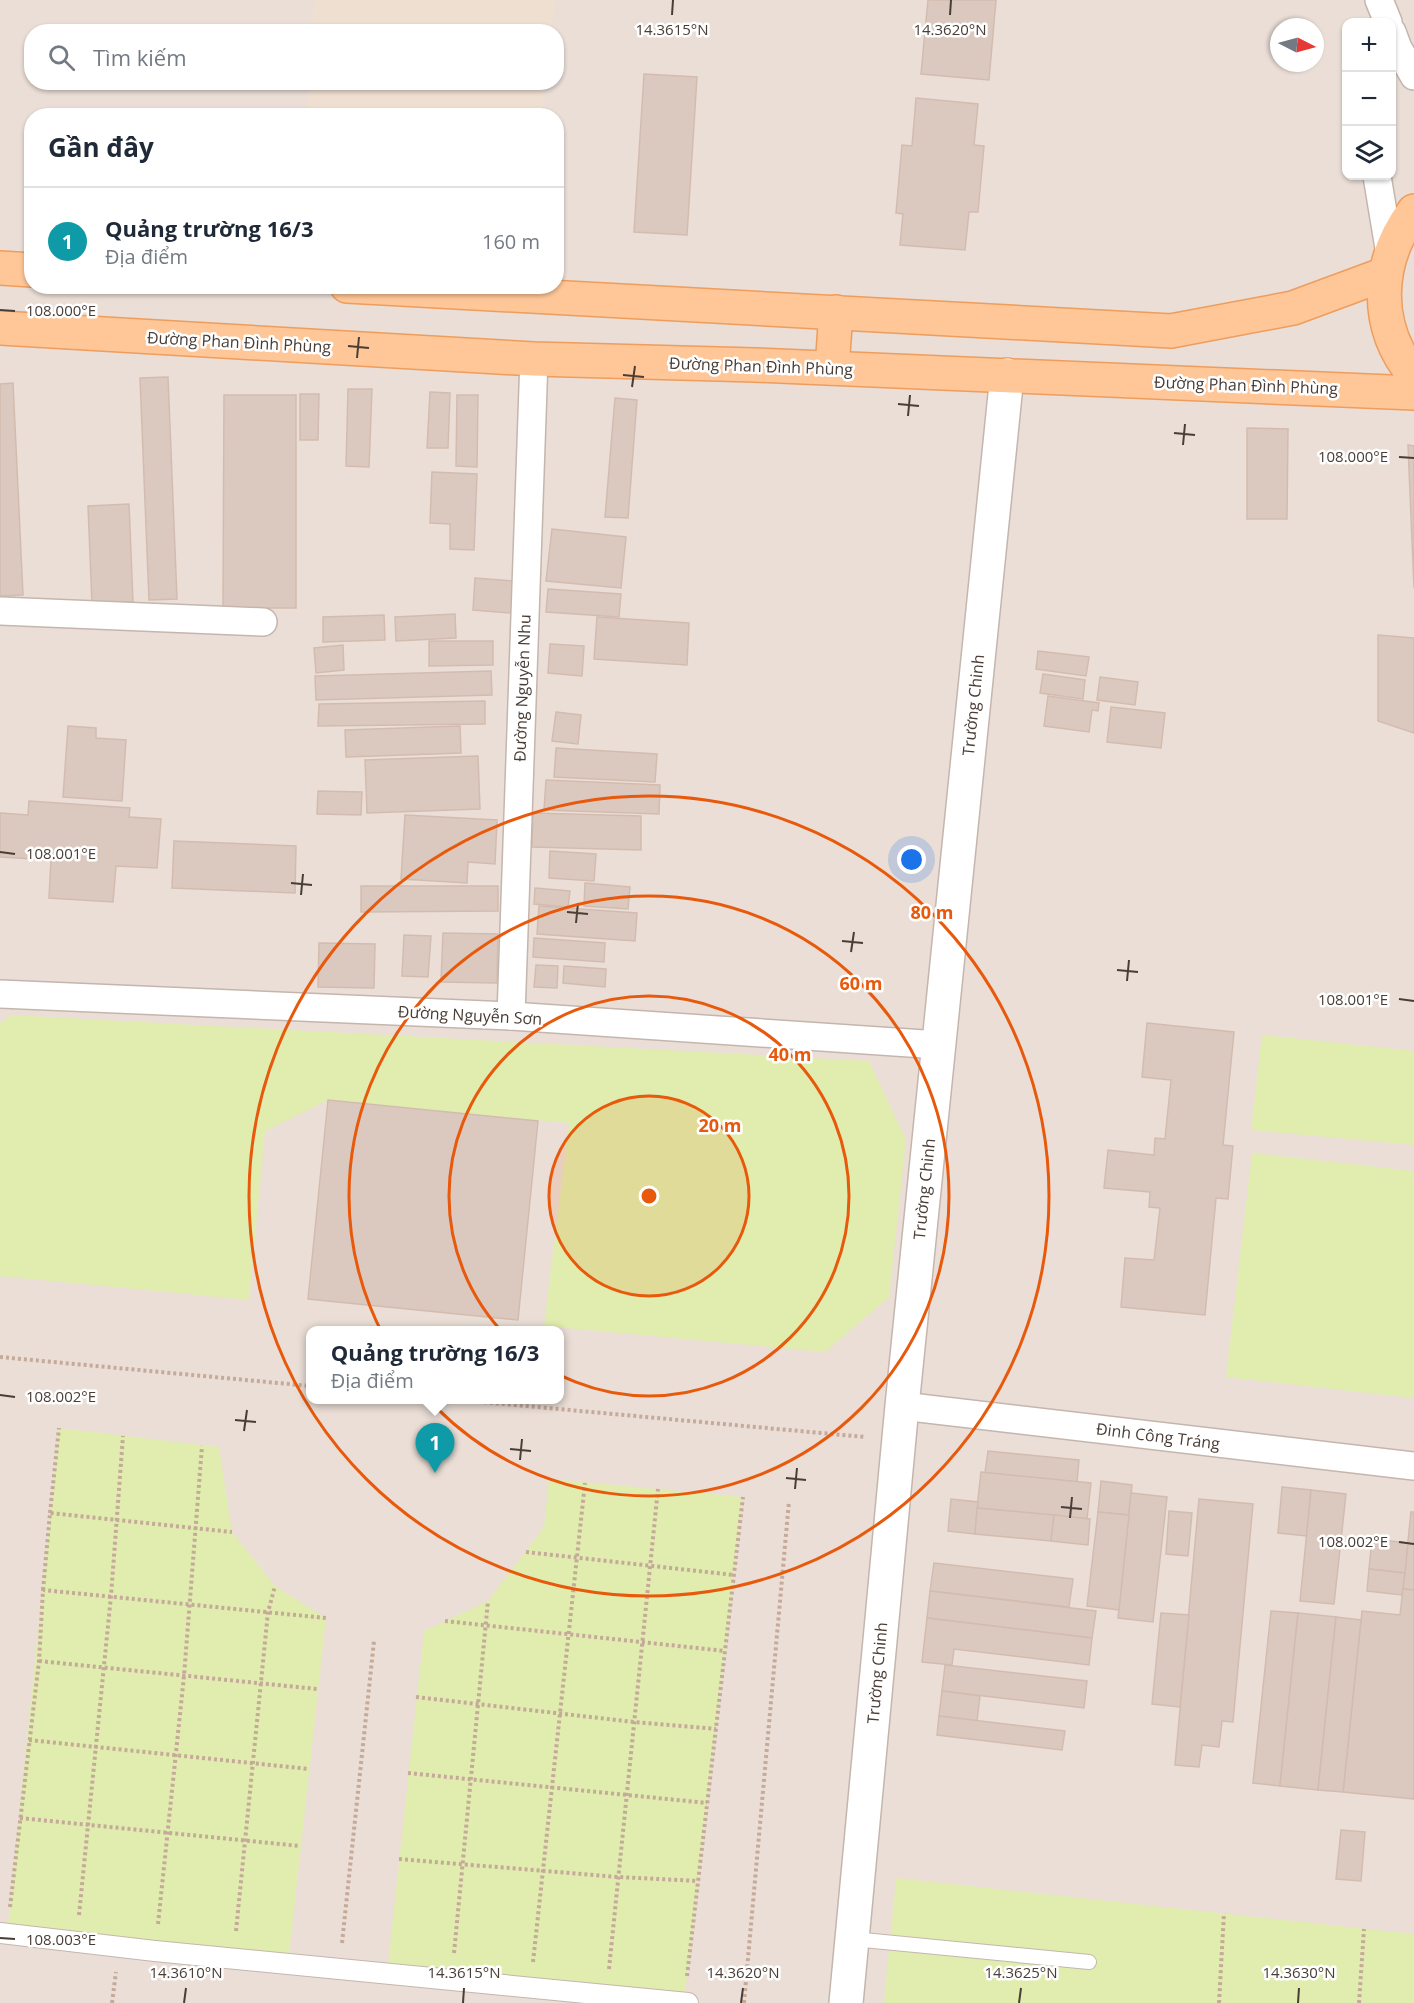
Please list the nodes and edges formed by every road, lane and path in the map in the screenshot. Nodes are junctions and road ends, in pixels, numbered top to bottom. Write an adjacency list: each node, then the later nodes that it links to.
1 (1372, 0): 3 (street)
2 (1379, 0): 4 (street)
3 (1372, 18)
4 (1386, 18)
5 (1396, 43): 6 (street)
6 (1414, 76)
7 (1377, 180): 9 (street)
8 (1414, 211): 9 (main road)
9 (1387, 264): 13 (main road); 18 (main road)
10 (0, 268): 11 (main road)
11 (24, 270)
12 (497, 294): 13 (main road)
13 (836, 312): 16 (main road)
14 (0, 328): 15 (main road, Đường Phan Đình Phùng)
15 (534, 359): 16 (main road, Đường Phan Đình Phùng); 23 (street, Đường Nguyễn Nhu)
16 (832, 368): 17 (main road, Đường Phan Đình Phùng)
17 (1007, 375): 19 (main road, Đường Phan Đình Phùng); 24 (street, Trường Chinh)
18 (1414, 375)
19 (1414, 393)
20 (0, 611): 21 (street)
21 (263, 622)
22 (0, 994): 23 (street, Đường Nguyễn Sơn)
23 (511, 1016): 24 (street, Đường Nguyễn Sơn)
24 (939, 1046): 28 (street, Trường Chinh)
25 (0, 1357): 26 (path)
26 (306, 1386)
27 (504, 1404): 31 (path)
28 (902, 1406): 31 (street, Trường Chinh); 33 (street, Đinh Công Tráng)
29 (59, 1428): 38 (path)
30 (123, 1436): 39 (path)
31 (899, 1440): 92 (street, Trường Chinh)
32 (202, 1446): 40 (path)
33 (1414, 1466)
34 (585, 1483): 43 (path)
35 (658, 1489): 44 (path)
36 (743, 1497): 45 (path)
37 (789, 1501): 103 (path)
38 (50, 1513): 39 (path); 47 (path)
39 (117, 1520): 40 (path); 48 (path)
40 (196, 1529): 41 (path); 50 (path)
41 (232, 1532)
42 (526, 1552): 43 (path)
43 (577, 1558): 44 (path); 55 (path)
44 (650, 1566): 45 (path); 57 (path)
45 (734, 1575): 58 (path)
46 (275, 1586): 51 (path)
47 (44, 1590): 48 (path); 59 (path)
48 (111, 1596): 50 (path); 60 (path)
49 (488, 1601): 54 (path)
50 (189, 1604): 51 (path); 61 (path)
51 (268, 1612): 52 (path); 62 (path)
52 (326, 1618)
53 (445, 1622): 54 (path)
54 (486, 1626): 55 (path); 65 (path)
55 (569, 1635): 57 (path); 66 (path)
56 (374, 1641): 97 (path)
57 (642, 1642): 58 (path); 67 (path)
58 (725, 1651): 68 (path)
59 (39, 1661): 60 (path); 69 (path)
60 (104, 1668): 61 (path); 70 (path)
61 (184, 1676): 62 (path); 71 (path)
62 (260, 1684): 63 (path); 72 (path)
63 (317, 1689)
64 (416, 1697): 65 (path)
65 (478, 1704): 66 (path); 75 (path)
66 (560, 1713): 67 (path); 76 (path)
67 (634, 1722): 68 (path); 77 (path)
68 (716, 1729): 78 (path)
69 (29, 1740): 70 (path); 79 (path)
70 (97, 1747): 71 (path); 80 (path)
71 (175, 1755): 72 (path); 81 (path)
72 (252, 1763): 73 (path); 82 (path)
73 (309, 1769)
74 (408, 1773): 75 (path)
75 (471, 1779): 76 (path); 85 (path)
76 (552, 1787): 77 (path); 86 (path)
77 (626, 1795): 78 (path); 87 (path)
78 (707, 1803): 88 (path)
79 (20, 1818): 80 (path); 91 (path)
80 (89, 1825): 81 (path); 93 (path)
81 (167, 1833): 82 (path); 94 (path)
82 (245, 1840): 83 (path); 95 (path)
83 (300, 1846)
84 (399, 1859): 85 (path)
85 (463, 1865): 86 (path); 98 (path)
86 (543, 1871): 87 (path); 99 (path)
87 (618, 1877): 88 (path); 100 (path)
88 (698, 1881): 101 (path)
89 (1224, 1913): 105 (path)
90 (1364, 1929): 106 (path)
91 (3, 1934): 93 (street)
92 (852, 1939): 96 (lane); 104 (street, Trường Chinh)
93 (76, 1942): 94 (street)
94 (155, 1951): 95 (street)
95 (233, 1959): 97 (street)
96 (1089, 1962)
97 (339, 1969): 98 (street)
98 (452, 1980): 99 (street)
99 (530, 1988): 100 (street)
100 (606, 1995): 101 (street)
101 (684, 2002): 102 (street)
102 (688, 2003)
103 (744, 2003)
104 (846, 2003)
105 (1219, 2003)
106 (1359, 2003)

